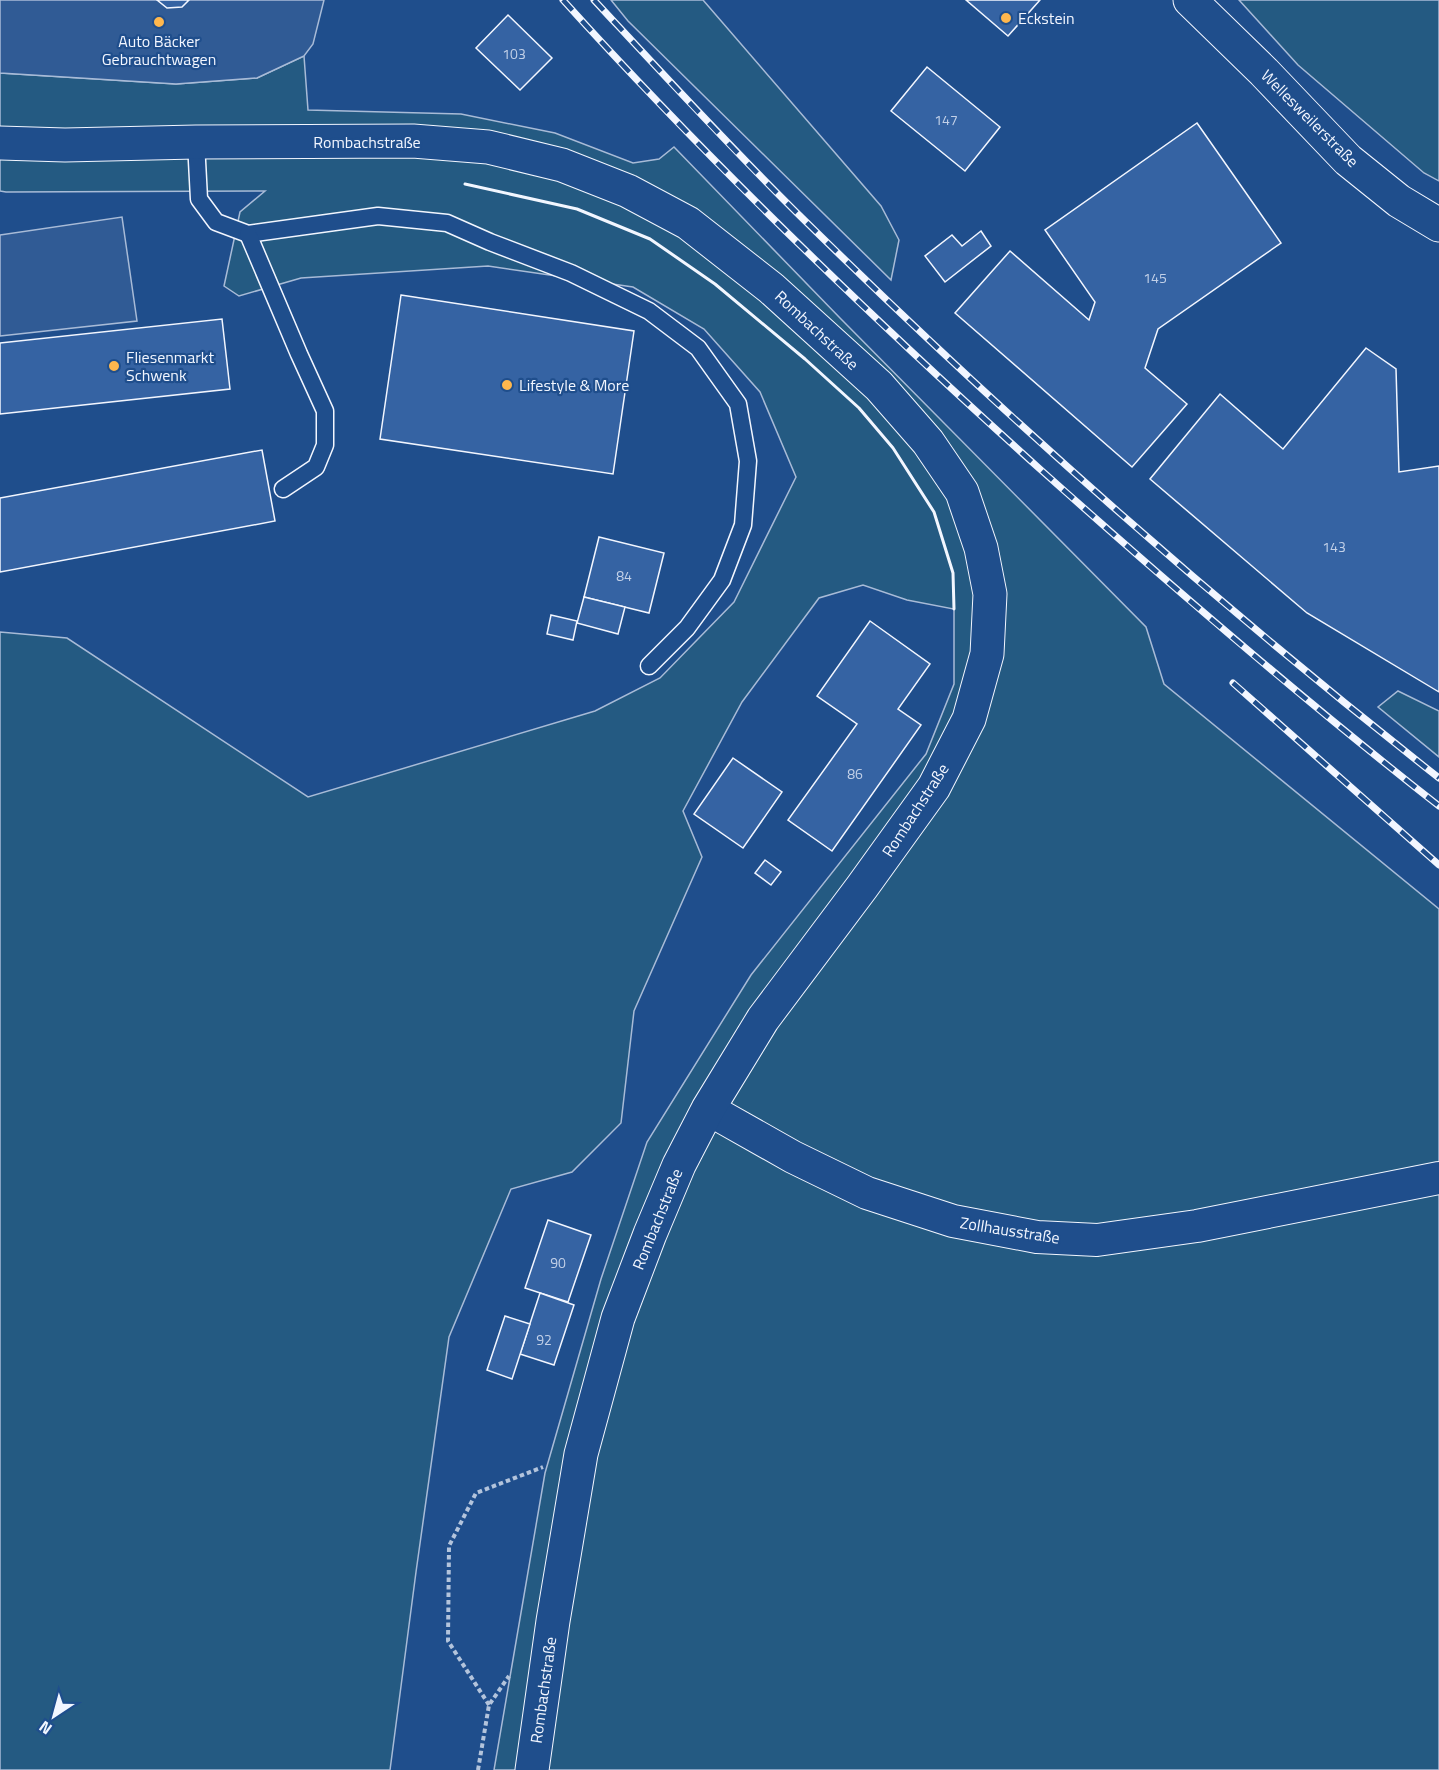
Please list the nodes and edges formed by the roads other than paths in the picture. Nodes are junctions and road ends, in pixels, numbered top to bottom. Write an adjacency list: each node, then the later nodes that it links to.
1 (1190, 0): 4 (main road, Wellesweilerstraße)
2 (196, 142): 3 (main road, Rombachstraße); 5 (lane); 8 (main road, Rombachstraße)
3 (0, 143)
4 (1439, 225)
5 (248, 234): 6 (lane); 7 (lane)
6 (283, 489)
7 (649, 666)
8 (708, 1108): 9 (street, Zollhausstraße); 10 (main road, Rombachstraße)
9 (1439, 1178)
10 (532, 1770)

